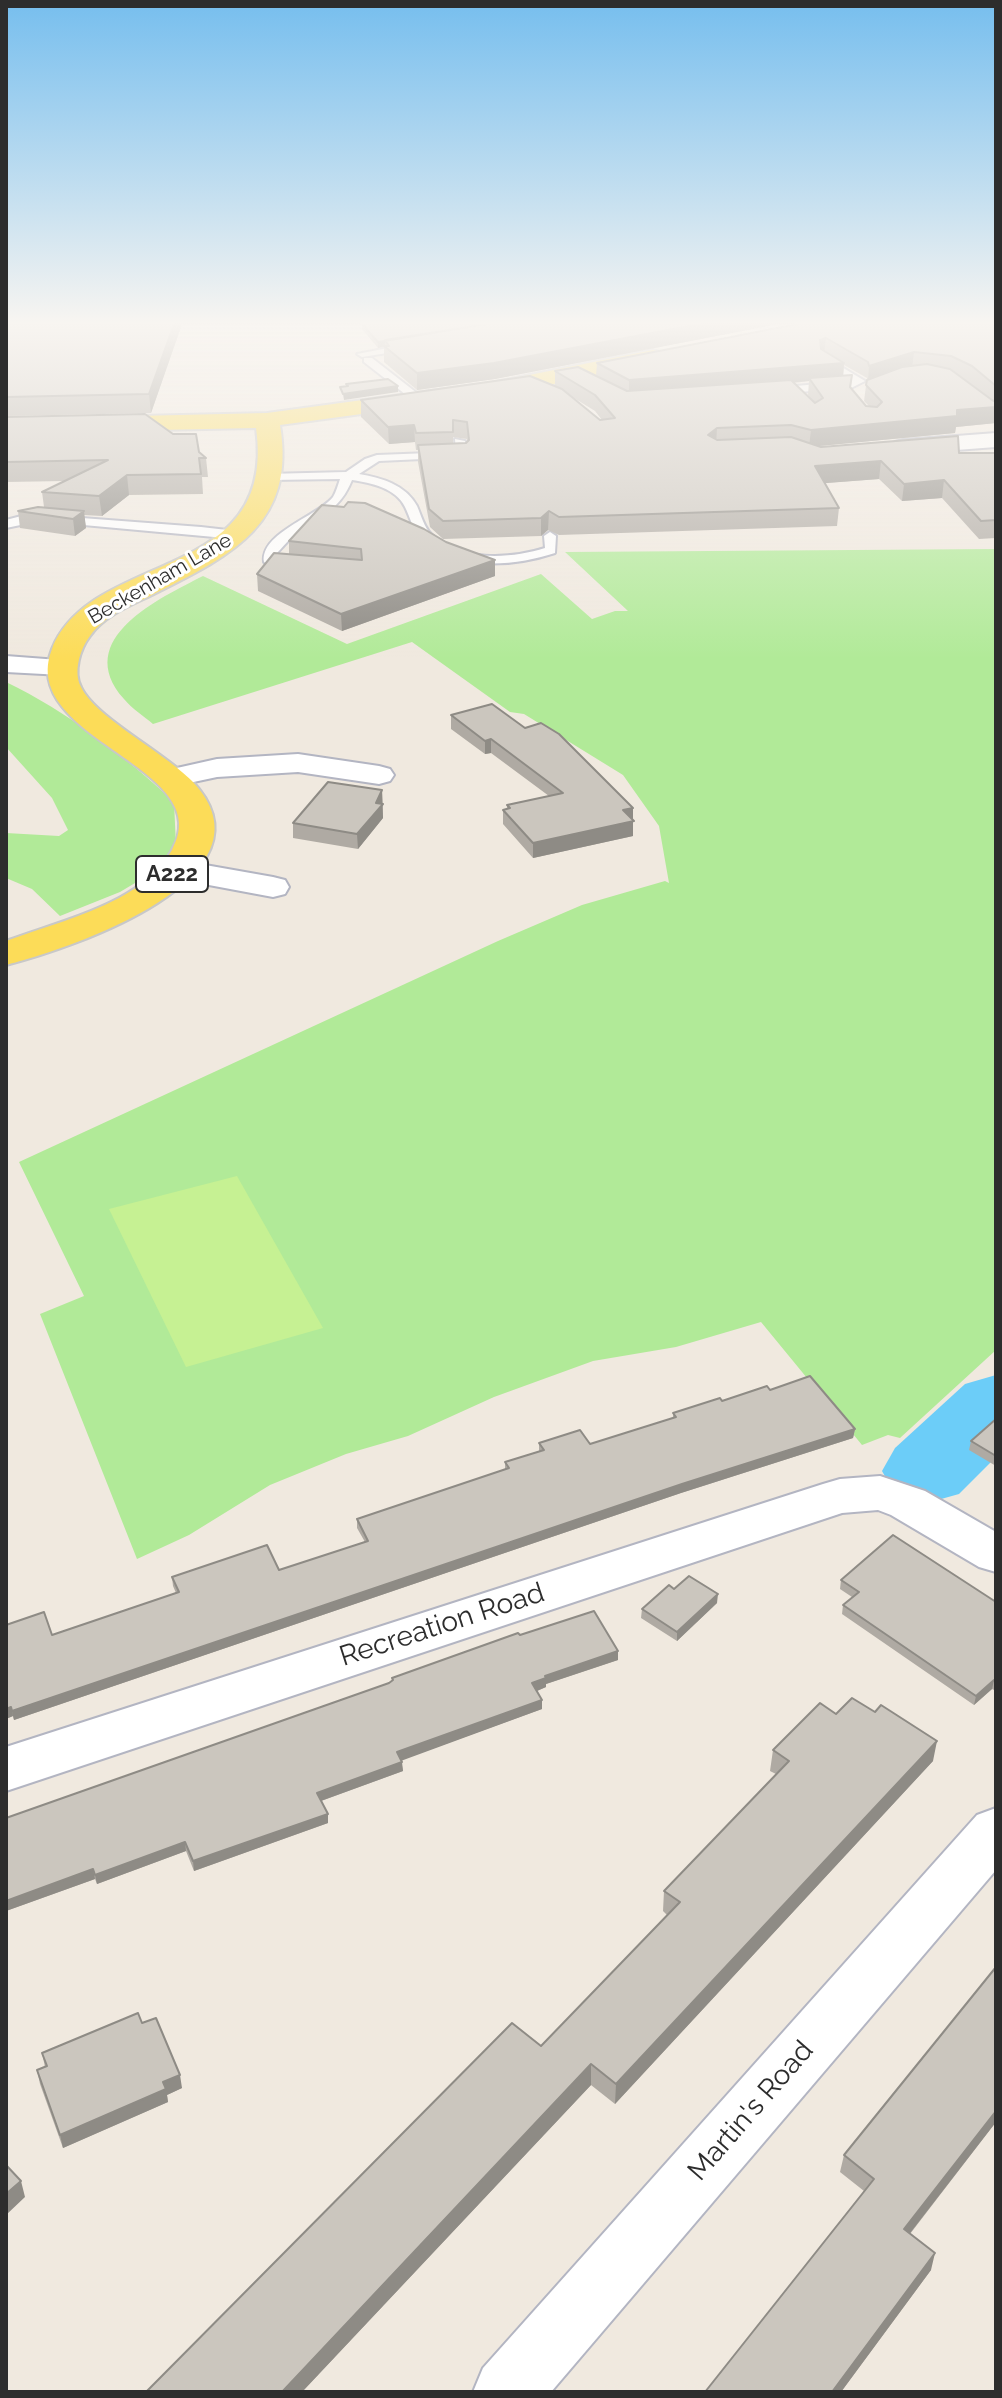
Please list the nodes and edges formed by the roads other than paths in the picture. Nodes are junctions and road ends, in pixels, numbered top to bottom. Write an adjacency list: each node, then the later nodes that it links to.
1 (271, 436): 5 (main road, Beckenham Lane)
2 (996, 440): 4 (street)
3 (459, 441): 6 (lane)
4 (878, 449)
5 (271, 476): 6 (lane); 8 (main road, Beckenham Lane)
6 (347, 477): 9 (lane); 10 (lane)
7 (6, 524): 8 (lane)
8 (236, 535): 12 (main road, Beckenham Lane)
9 (550, 536)
10 (299, 565)
11 (6, 664): 12 (street)
12 (62, 667): 14 (main road, A222)
13 (379, 775): 14 (street)
14 (170, 778): 15 (main road, A222)
15 (177, 870): 16 (street); 17 (main road, A222)
16 (273, 887)
17 (6, 954)
18 (996, 1554): 19 (street, Recreation Road)
19 (6, 1769)
20 (996, 1831): 21 (street, Martin's Road)
21 (507, 2392)

